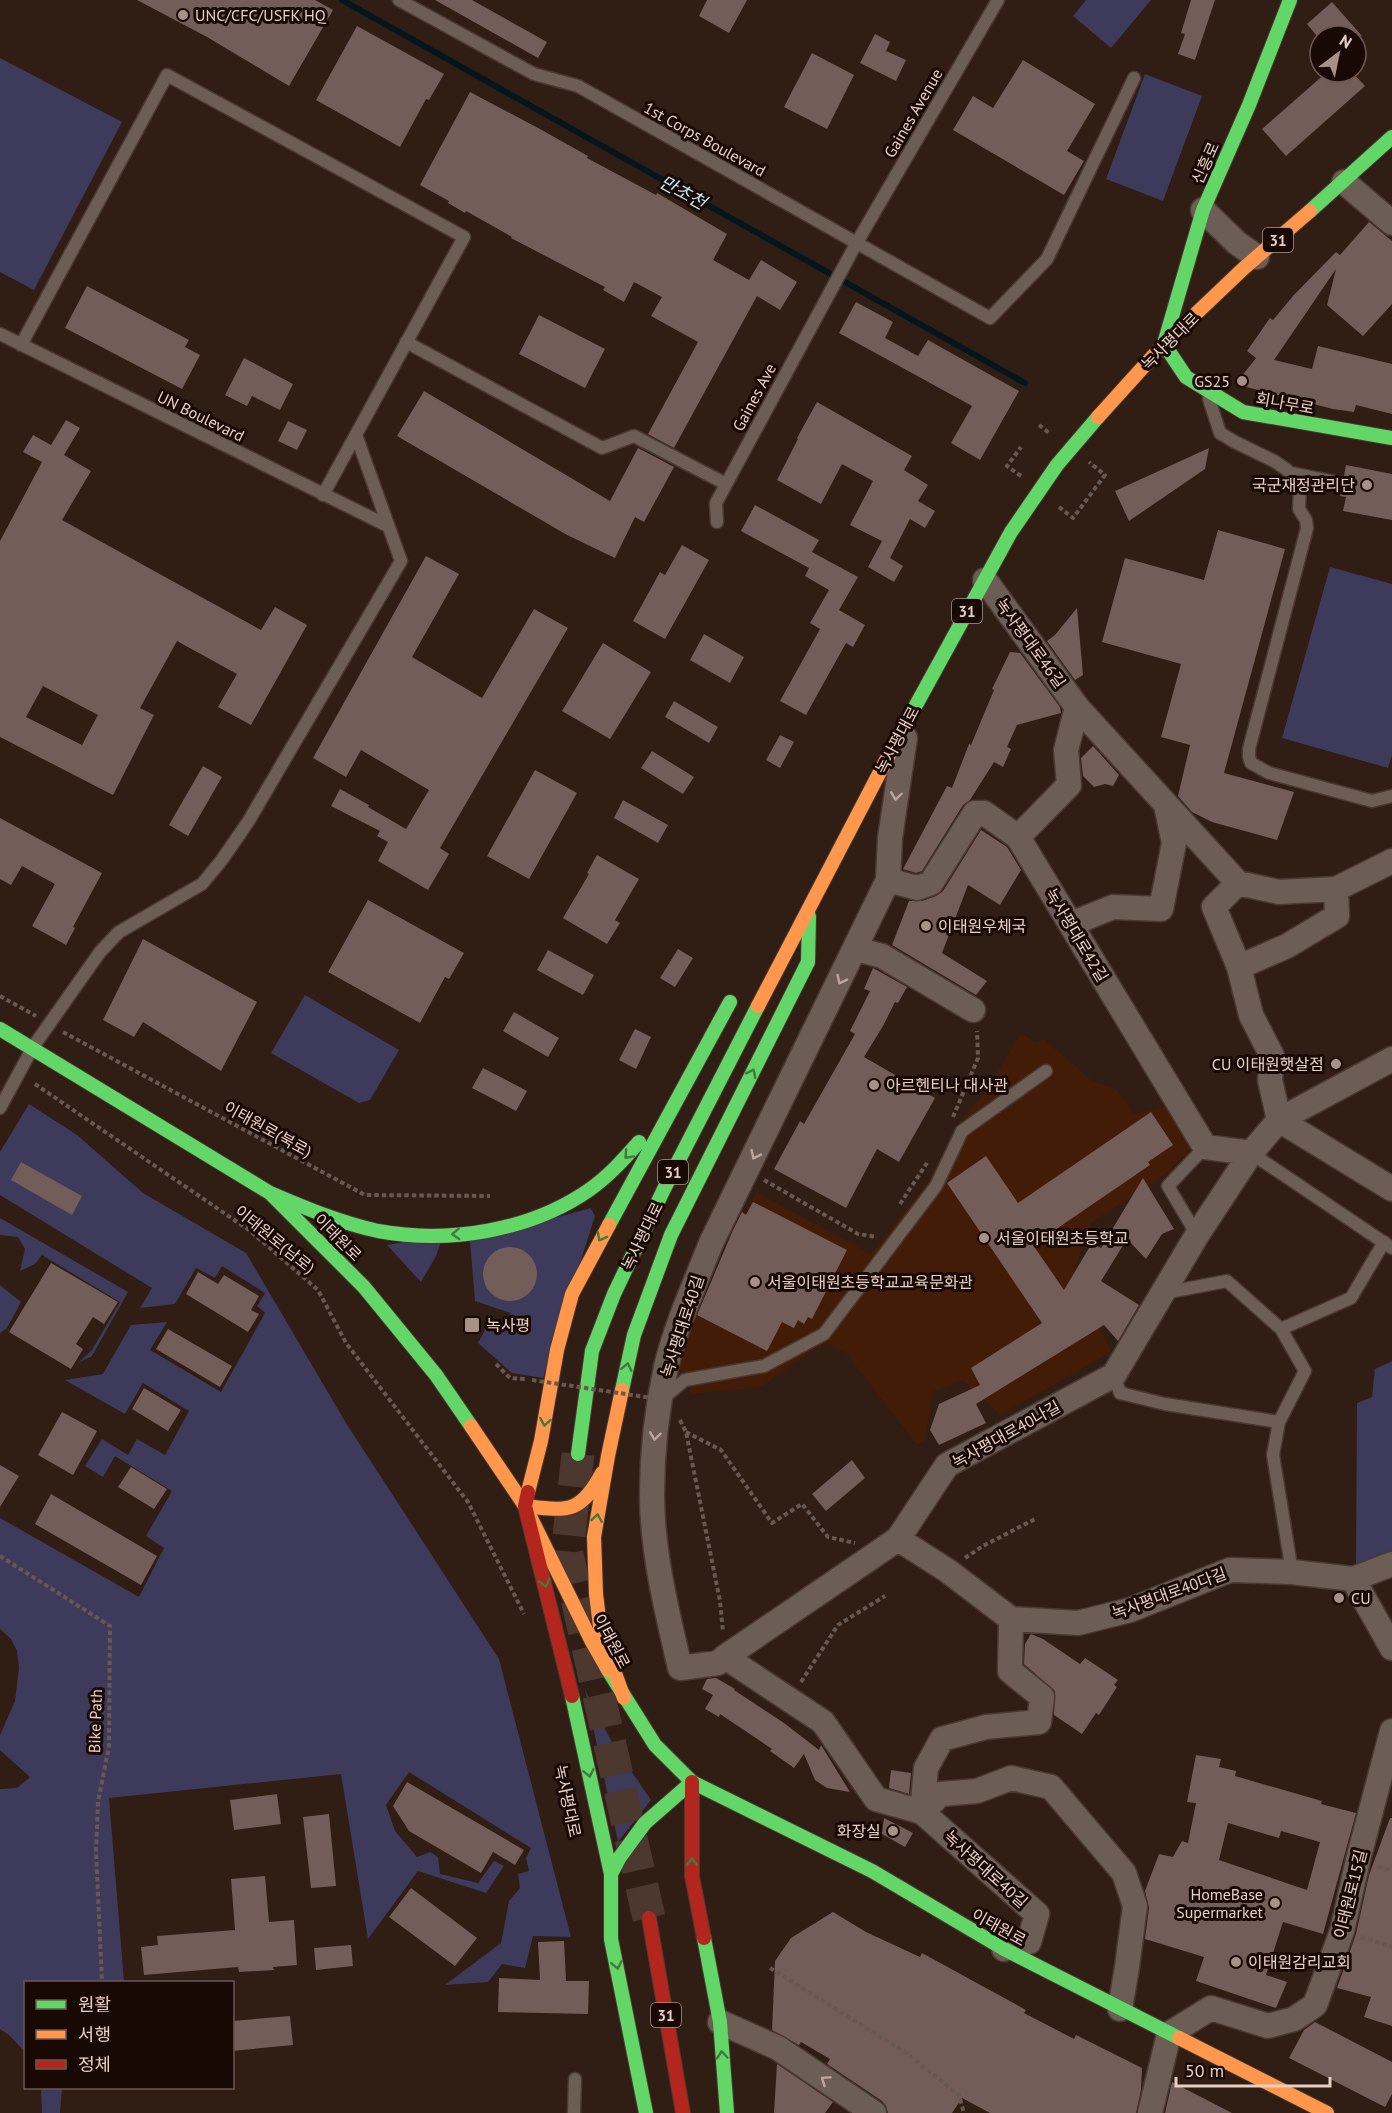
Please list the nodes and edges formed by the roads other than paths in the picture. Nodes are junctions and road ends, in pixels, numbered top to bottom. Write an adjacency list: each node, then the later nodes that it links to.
1 (399, 0): 9 (lane, 1st Corps Boulevard)
2 (998, 0): 9 (lane, Gaines Avenue)
3 (1290, 0): 7 (main road, 신흥로)
4 (1134, 78): 9 (lane, 1st Corps Boulevard)
5 (1392, 137): 6 (main road, 녹사평대로 / 31)
6 (1344, 182): 8 (street); 10 (main road, 녹사평대로 / 31)
7 (1203, 210): 10 (street); 14 (main road, 신흥로)
8 (1392, 223)
9 (856, 244): 11 (lane, Gaines Avenue)
10 (1257, 257): 14 (main road, 녹사평대로 / 31)
11 (831, 290): 21 (lane, Gaines Ave)
12 (0, 334): 15 (lane, UN Boulevard)
13 (406, 342): 15 (lane); 17 (lane); 21 (lane)
14 (1164, 344): 16 (main road, 회나무로); 25 (main road, 녹사평대로 / 31)
15 (21, 345): 22 (lane, UN Boulevard)
16 (1207, 392): 18 (main road, 회나무로); 19 (lane)
17 (356, 435): 22 (lane); 24 (lane)
18 (1392, 438)
19 (1290, 473): 20 (lane); 28 (lane)
20 (1340, 483)
21 (726, 484): 23 (lane, Gaines Ave)
22 (323, 495): 24 (lane, UN Boulevard)
23 (717, 522)
24 (388, 526): 42 (lane)
25 (985, 580): 26 (street, 녹사평대로46길); 27 (main road, 녹사평대로 / 31)
26 (1077, 707): 29 (street, 녹사평대로46길); 30 (street)
27 (908, 718): 32 (street, 녹사평대로40길, one-way to 32); 35 (main road, 녹사평대로 / 31)
28 (1392, 796)
29 (1166, 803): 33 (street, 녹사평대로46길); 36 (street)
30 (1018, 837): 32 (street, 녹사평대로42길); 36 (street, 녹사평대로42길)
31 (1392, 861): 34 (street)
32 (888, 880): 37 (street, 녹사평대로40길)
33 (1238, 883): 34 (street); 39 (street)
34 (1336, 889): 39 (street)
35 (810, 905): 38 (main road); 58 (main road, 녹사평대로 / 31); 59 (main road, one-way to 35)
36 (1071, 924): 47 (street, 녹사평대로42길)
37 (856, 949): 40 (street); 56 (street, 녹사평대로40길, one-way to 56)
38 (766, 958)
39 (1239, 967): 46 (street)
40 (975, 1019)
41 (0, 1029): 42 (main road, 이태원로)
42 (33, 1047): 45 (lane); 50 (main road, 이태원로)
43 (1392, 1059): 46 (street)
44 (1046, 1071): 56 (lane)
45 (0, 1108)
46 (1279, 1120): 48 (street); 49 (street)
47 (1204, 1147): 48 (street); 51 (lane)
48 (1251, 1153): 51 (street); 52 (lane)
49 (1392, 1189)
50 (270, 1193): 60 (main road, 이태원로); 60 (main road)
51 (1197, 1235): 53 (street)
52 (1388, 1245): 54 (lane)
53 (1164, 1293): 54 (lane); 55 (street)
54 (1281, 1329): 57 (lane)
55 (1114, 1375): 57 (lane); 61 (street, 녹사평대로40나길)
56 (657, 1395): 67 (street, 녹사평대로40길, one-way to 67)
57 (1280, 1422): 63 (lane)
58 (578, 1454)
59 (606, 1466): 60 (main road); 68 (main road, one-way to 59)
60 (525, 1506): 68 (main road, 이태원로); 72 (main road, one-way to 72)
61 (892, 1544): 65 (street); 67 (street, 녹사평대로40나길)
62 (1392, 1564): 64 (street, 녹사평대로40다길)
63 (1292, 1572): 64 (street, 녹사평대로40다길); 65 (street, 녹사평대로40다길)
64 (1353, 1580): 66 (street)
65 (1011, 1619): 71 (street)
66 (1392, 1648)
67 (726, 1657): 71 (street, 녹사평대로40길)
68 (624, 1698): 70 (main road, 이태원로)
69 (1392, 1731): 80 (street, 이태원로15길)
70 (692, 1782): 72 (main road); 76 (main road, 이태원로); 79 (main road, one-way to 70)
71 (922, 1812): 76 (street, 녹사평대로40길); 78 (street)
72 (611, 1874): 75 (main road)
73 (647, 1913): 84 (main road, 31)
74 (623, 1926): 75 (main road)
75 (612, 1939): 83 (main road, one-way to 83)
76 (1004, 1949): 78 (main road, 이태원로)
77 (698, 1981): 79 (main road)
78 (1120, 2008): 80 (main road, 이태원로)
79 (718, 2011): 85 (main road, one-way to 79); 86 (street, one-way to 79)
80 (1169, 2034): 87 (street); 88 (main road, 이태원로)
81 (575, 2079): 82 (lane)
82 (574, 2113)
83 (646, 2113)
84 (683, 2113)
85 (727, 2113)
86 (874, 2113)
87 (1150, 2113)
88 (1326, 2113)

